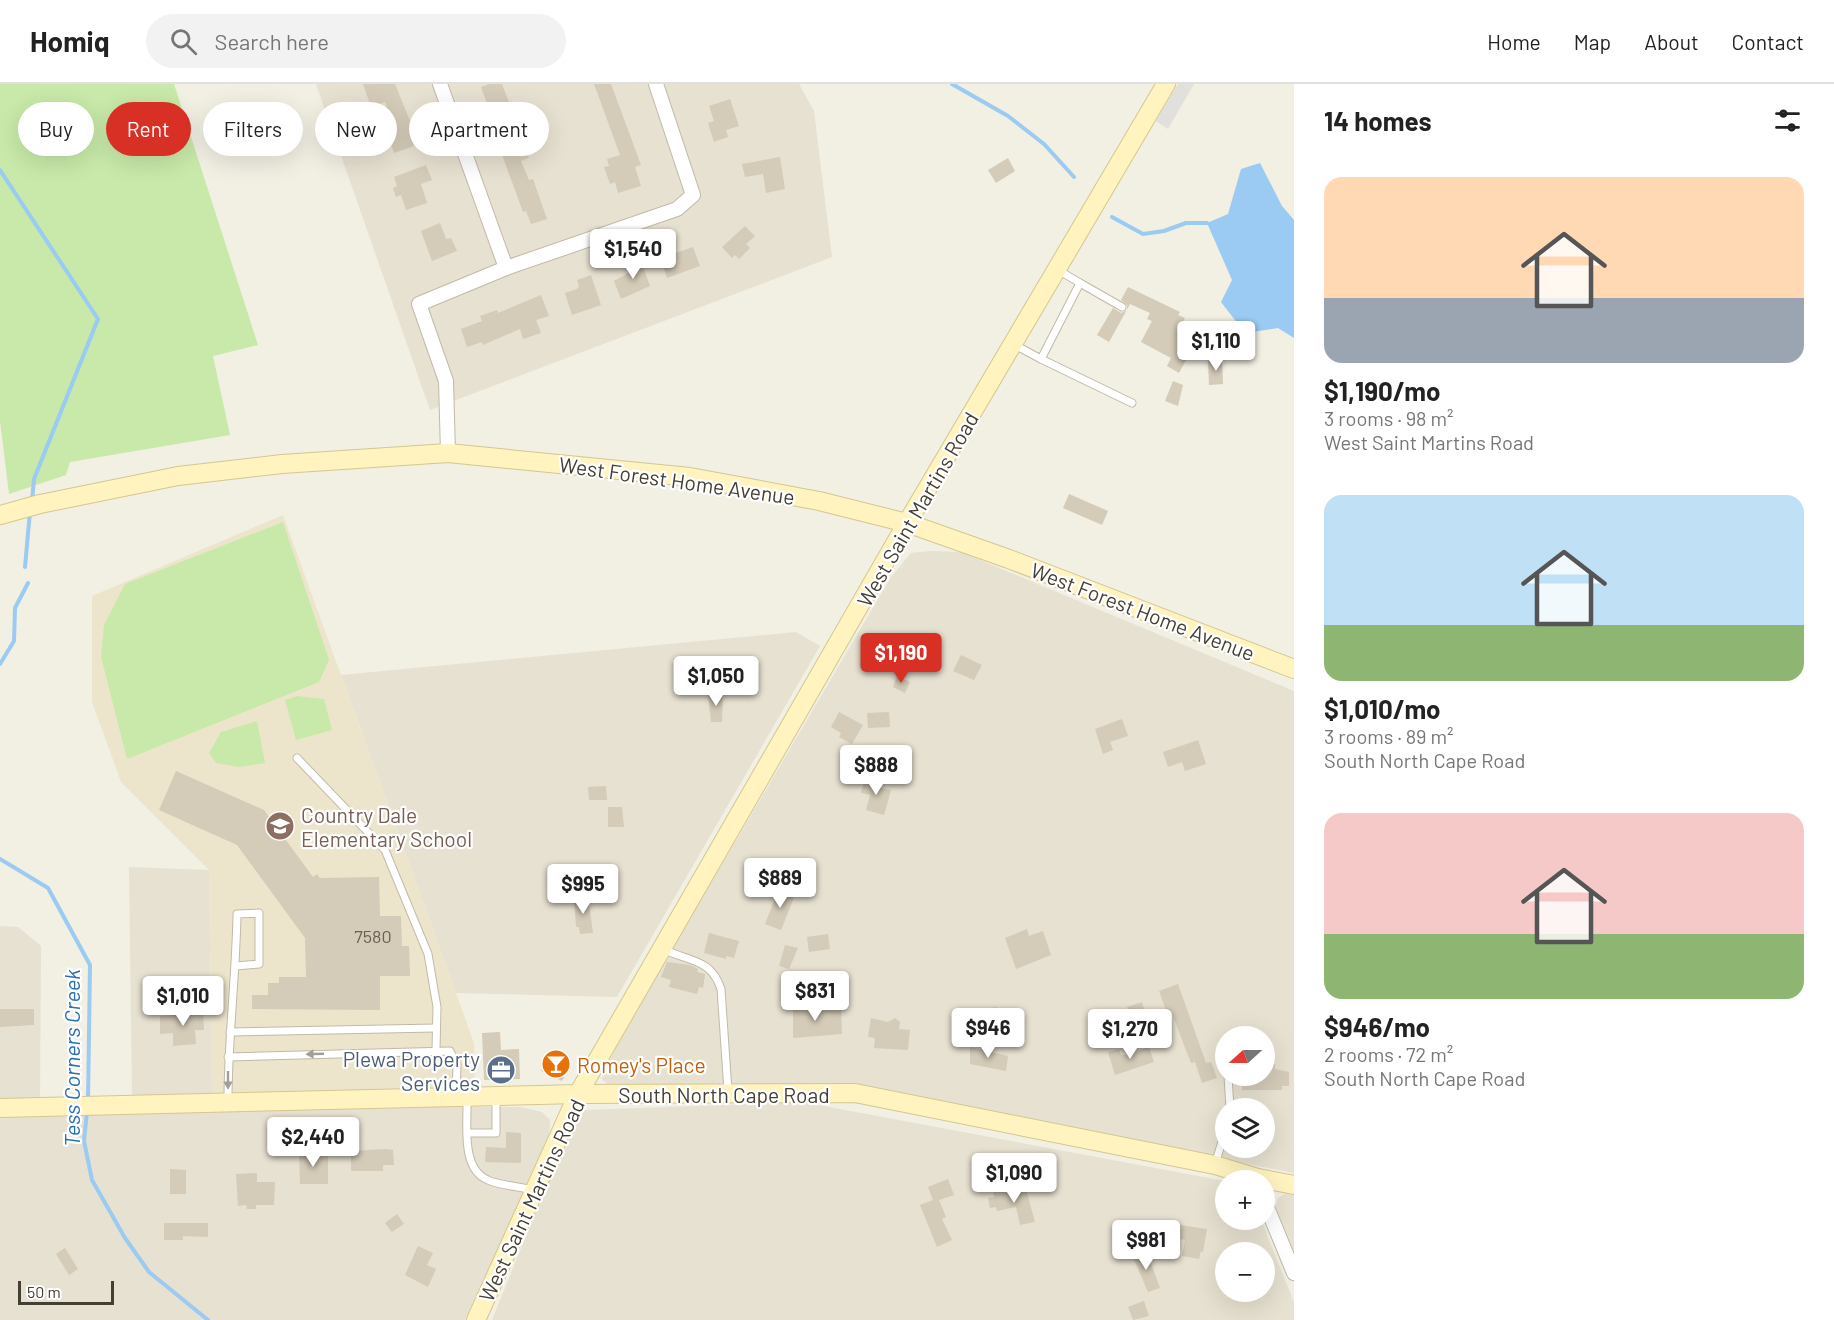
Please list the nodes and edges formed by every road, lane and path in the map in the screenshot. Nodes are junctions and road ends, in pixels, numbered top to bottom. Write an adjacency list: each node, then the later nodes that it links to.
1 (440, 84): 4 (street)
2 (656, 84): 4 (street)
3 (1166, 84): 5 (street, West Saint Martins Road)
4 (506, 268): 11 (street)
5 (1058, 270): 6 (lane); 8 (street, West Saint Martins Road)
6 (1080, 283): 7 (lane); 9 (lane)
7 (1122, 307)
8 (1014, 345): 9 (lane); 13 (street, West Saint Martins Road)
9 (1041, 359): 10 (lane)
10 (1132, 403)
11 (448, 453): 12 (street, West Forest Home Avenue); 13 (street, West Forest Home Avenue)
12 (0, 515)
13 (907, 523): 14 (street, West Forest Home Avenue); 16 (street, West Saint Martins Road)
14 (1294, 669)
15 (297, 759): 18 (lane)
16 (663, 949): 22 (street, West Saint Martins Road); 23 (lane)
17 (236, 966): 17 (lane); 19 (lane)
18 (436, 1028): 19 (lane); 20 (lane)
19 (230, 1032): 21 (lane)
20 (436, 1050): 21 (lane, one-way to 21); 26 (lane)
21 (228, 1057): 27 (lane, one-way to 27)
22 (578, 1094): 23 (street, South North Cape Road); 24 (street, South North Cape Road); 30 (street, West Saint Martins Road)
23 (729, 1094): 32 (street, South North Cape Road)
24 (529, 1097): 25 (street, South North Cape Road); 30 (street)
25 (496, 1098): 26 (street, South North Cape Road); 29 (lane)
26 (461, 1099): 27 (street, South North Cape Road); 29 (lane)
27 (228, 1103): 28 (street, South North Cape Road)
28 (0, 1108)
29 (468, 1133): 36 (lane)
30 (551, 1153): 36 (street, West Saint Martins Road)
31 (1217, 1158): 32 (lane)
32 (1215, 1165): 33 (street, South North Cape Road)
33 (1230, 1170)
34 (1275, 1182): 35 (street, South North Cape Road)
35 (1294, 1185)
36 (533, 1190): 39 (street, West Saint Martins Road)
37 (1275, 1227): 38 (street)
38 (1294, 1273)
39 (476, 1320)

